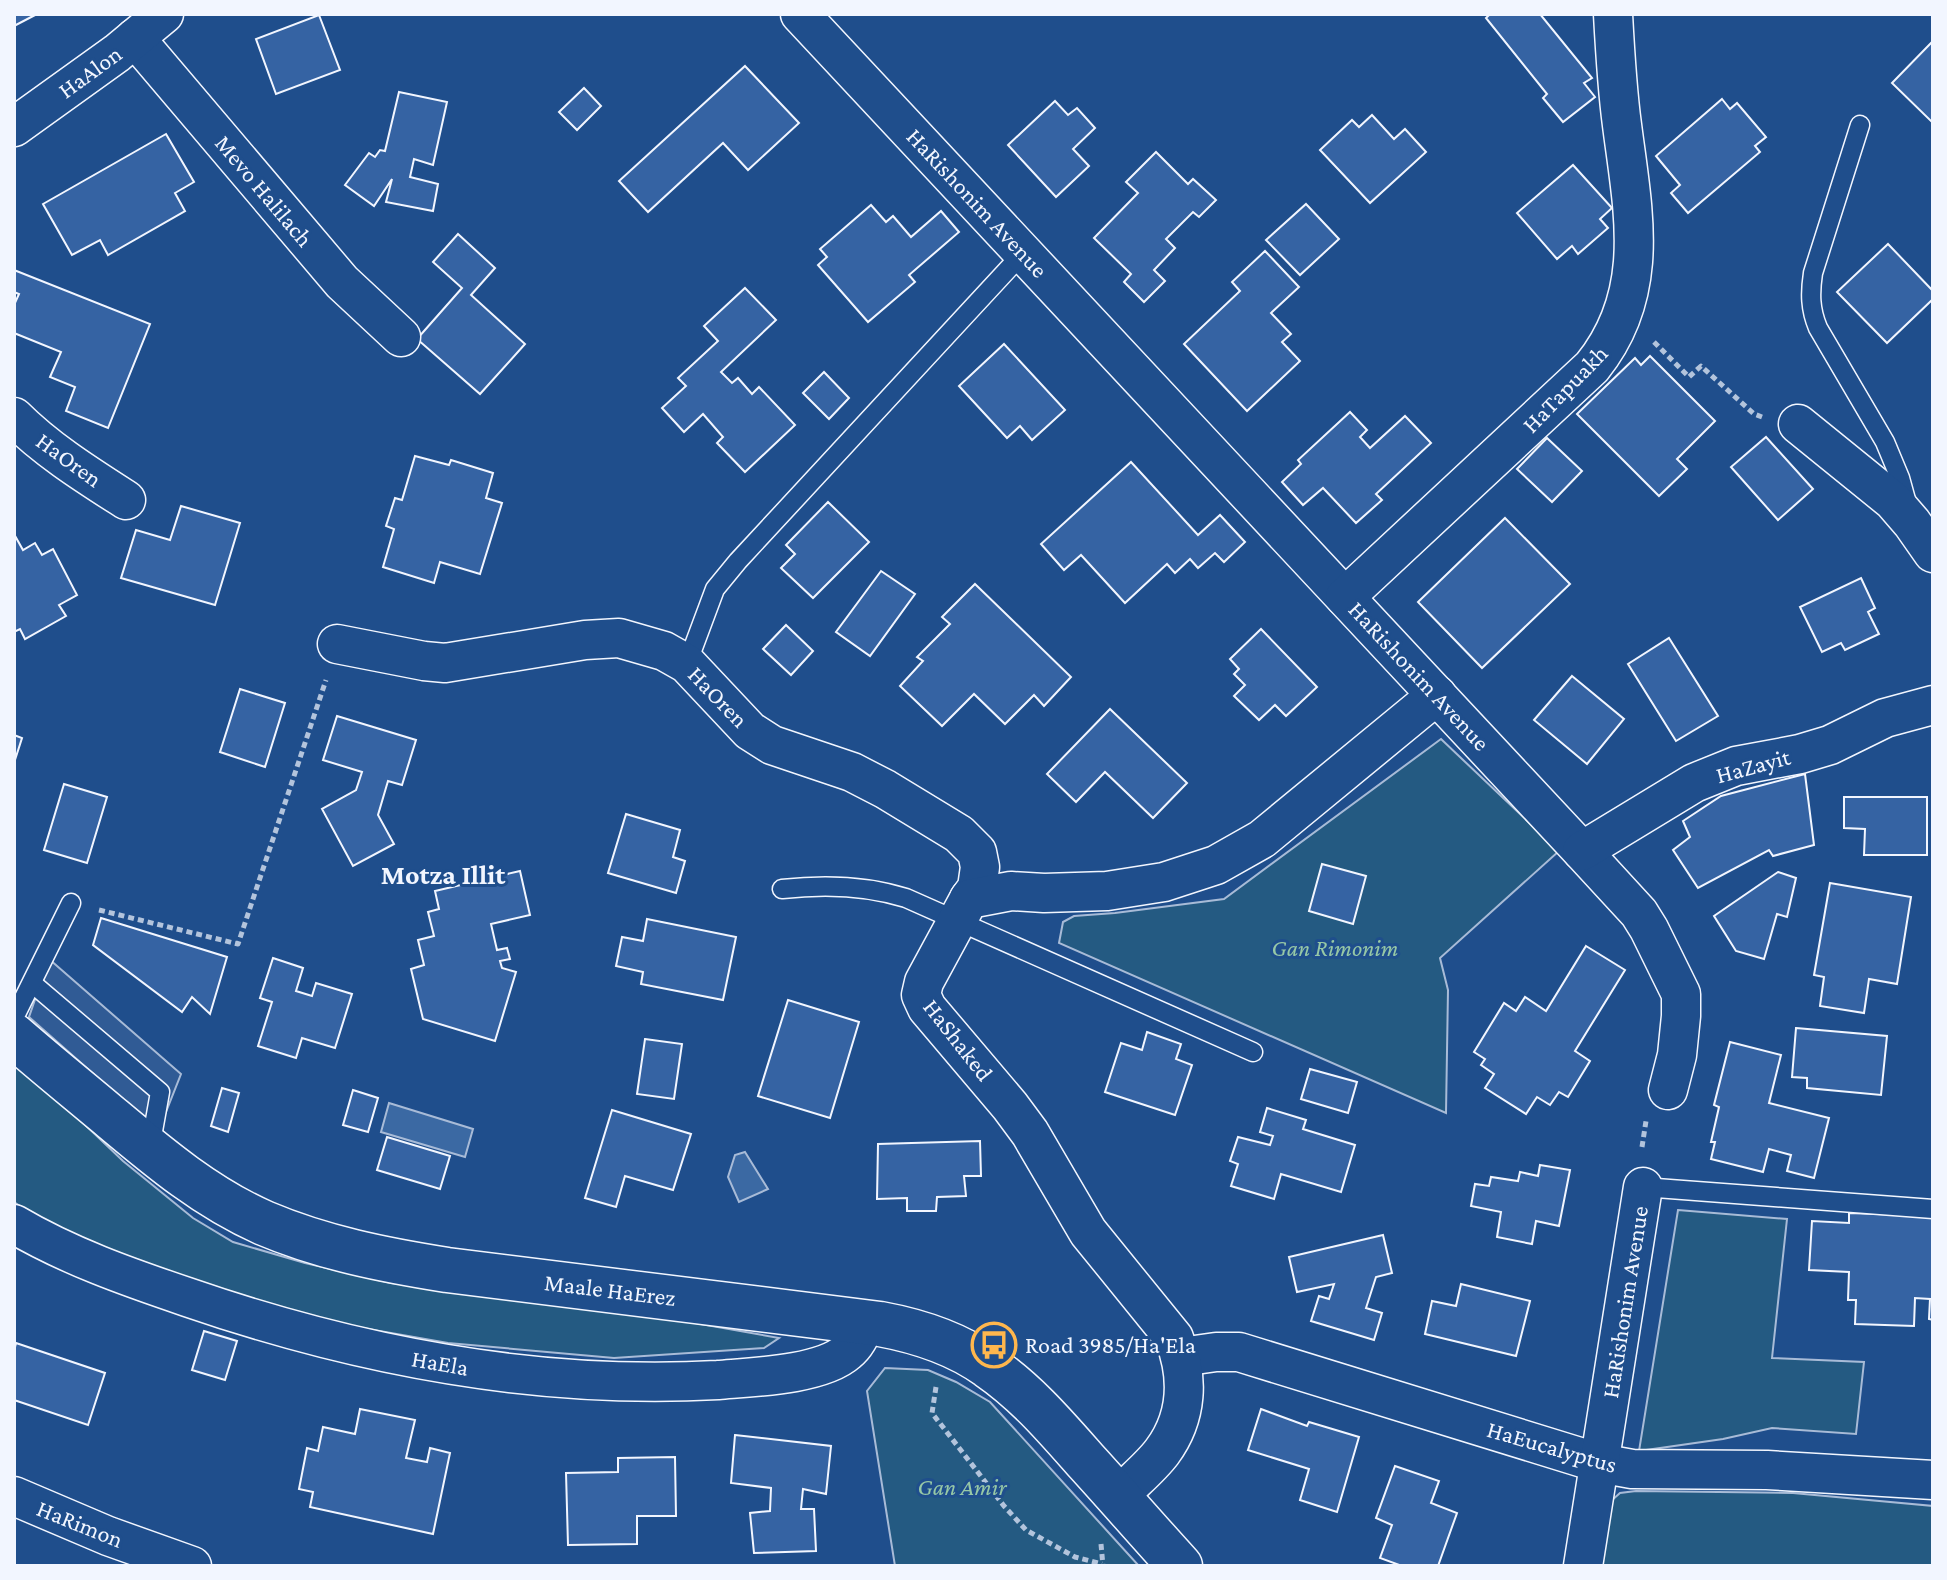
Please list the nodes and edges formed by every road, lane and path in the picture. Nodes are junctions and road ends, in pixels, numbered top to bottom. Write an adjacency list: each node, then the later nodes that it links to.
1 (164, 14): 4 (street, HaAlon)
2 (800, 14): 7 (street, HaRishonim Avenue)
3 (1613, 14): 8 (street, HaTapuakh)
4 (135, 38): 6 (street, HaAlon); 9 (street, Mevo Halilach)
5 (1860, 125): 13 (lane)
6 (14, 127)
7 (1023, 253): 14 (street, HaRishonim Avenue); 16 (lane)
8 (1624, 313): 11 (path); 14 (street, HaTapuakh)
9 (401, 337)
10 (14, 417): 12 (street, HaOren)
11 (1798, 424): 13 (street)
12 (126, 500)
13 (1922, 538)
14 (1345, 597): 17 (street, HaRishonim Avenue)
15 (337, 644): 16 (street, HaOren); 21 (path)
16 (687, 664): 22 (street, HaOren)
17 (1437, 695): 19 (street, HaRishonim Avenue); 22 (street)
18 (1933, 705): 19 (street, HaZayit)
19 (1582, 851): 27 (street, HaRishonim Avenue)
20 (782, 889): 22 (lane)
21 (71, 903): 23 (lane)
22 (964, 910): 26 (lane); 34 (street, HaShaked)
23 (32, 983): 24 (lane); 28 (lane)
24 (14, 1018)
25 (14, 1036): 28 (main road, Maale HaErez)
26 (1253, 1052)
27 (1668, 1090): 29 (path, HaRishonim Avenue)
28 (149, 1149): 32 (main road, Maale HaErez)
29 (1643, 1187): 30 (lane); 35 (street, HaRishonim Avenue)
30 (1933, 1209)
31 (14, 1224): 32 (street, HaEla)
32 (866, 1322): 33 (main road, Maale HaErez)
33 (945, 1343): 38 (main road, Maale HaErez); 39 (path)
34 (1181, 1357): 35 (street, HaEucalyptus); 38 (street, HaShaked)
35 (1599, 1463): 36 (street, HaEucalyptus); 42 (street)
36 (1933, 1480)
37 (14, 1496): 40 (street, HaRimon)
38 (1118, 1497): 41 (main road, Maale HaErez)
39 (1102, 1564)
40 (192, 1566)
41 (1180, 1566)
42 (1583, 1566)

